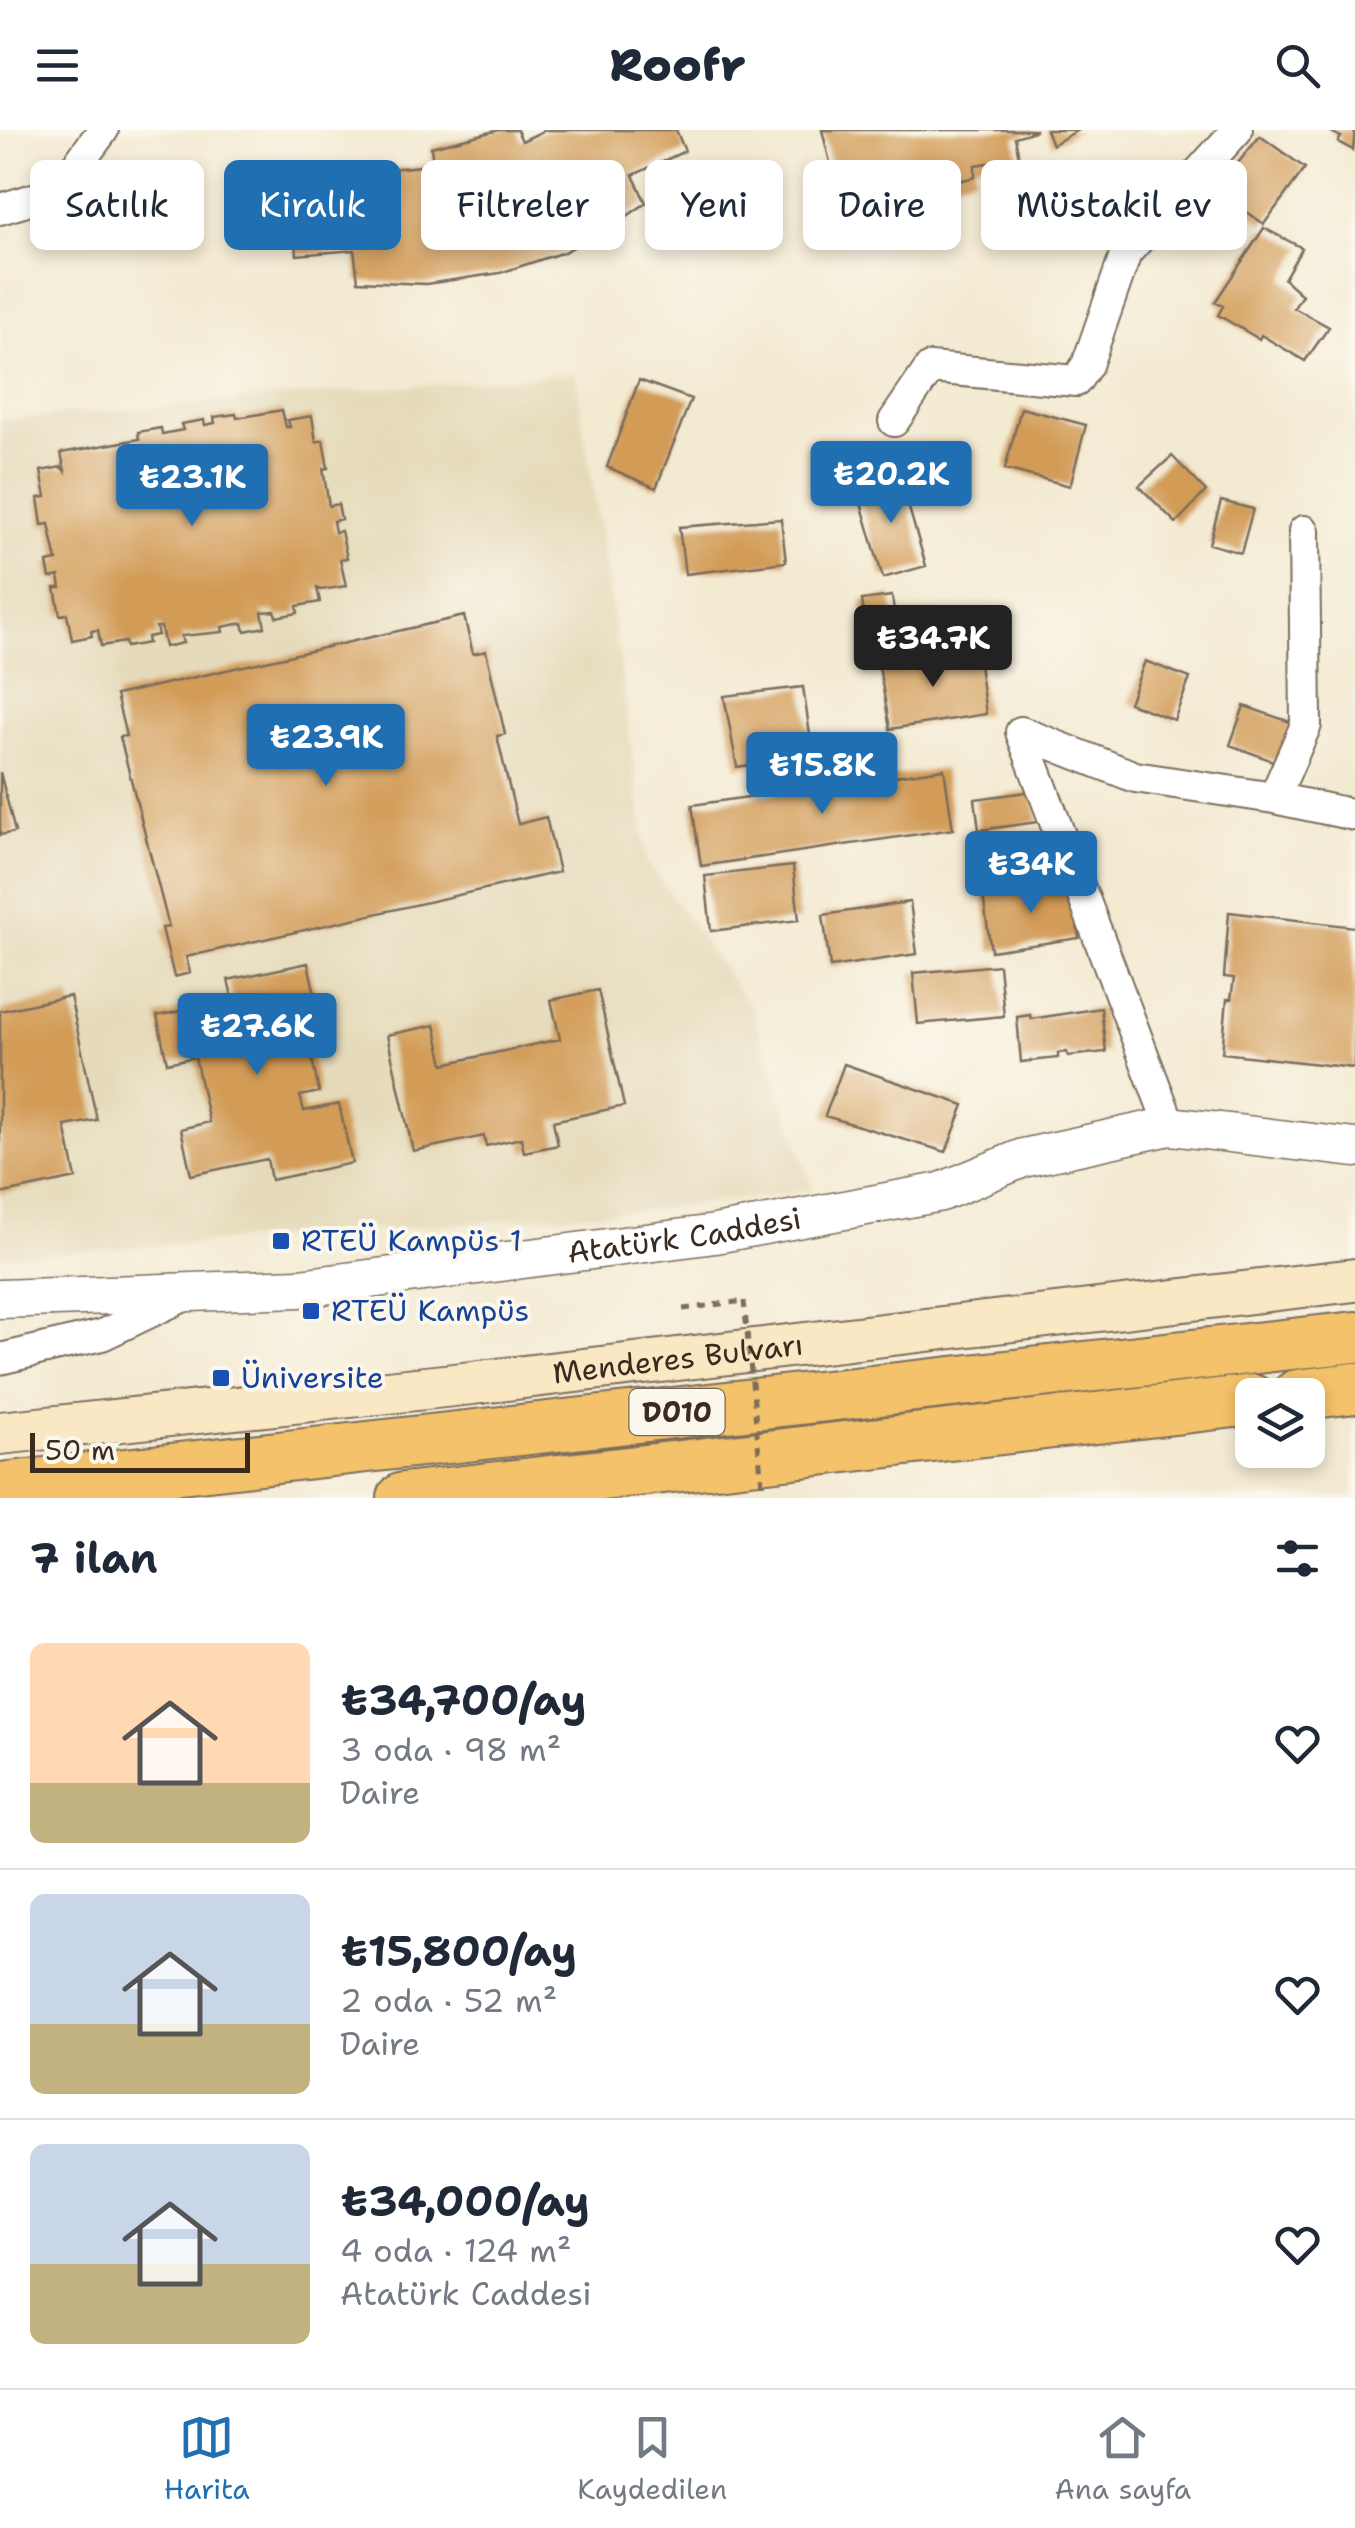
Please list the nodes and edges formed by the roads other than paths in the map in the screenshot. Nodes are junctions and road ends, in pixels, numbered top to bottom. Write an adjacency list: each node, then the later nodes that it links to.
1 (103, 130): 3 (street)
2 (1237, 130): 4 (street)
3 (0, 209)
4 (894, 421)
5 (1304, 531): 6 (street)
6 (1274, 798): 7 (street); 8 (street)
7 (1355, 815)
8 (1170, 1126): 9 (street, Atatürk Caddesi); 11 (street, Atatürk Caddesi)
9 (1355, 1148)
10 (1355, 1280): 18 (main road, Menderes Bulvarı)
11 (195, 1291): 12 (street, Atatürk Caddesi); 14 (street)
12 (0, 1299)
13 (1355, 1337): 19 (highway, D010)
14 (0, 1359)
15 (1355, 1388): 16 (highway)
16 (1325, 1392)
17 (1235, 1402): 20 (highway, D010)
18 (0, 1434)
19 (0, 1488)
20 (402, 1498)

